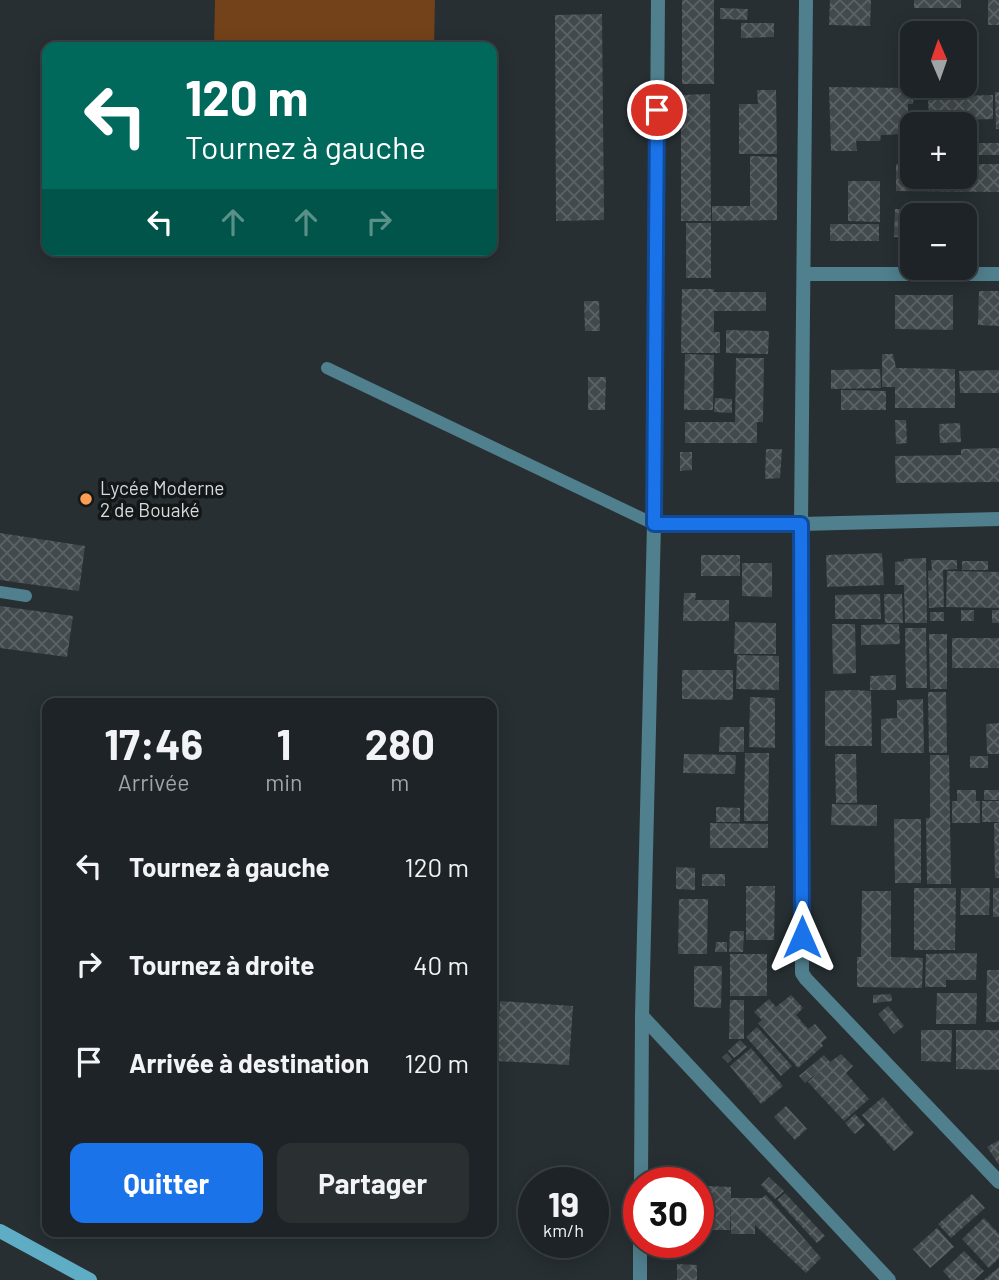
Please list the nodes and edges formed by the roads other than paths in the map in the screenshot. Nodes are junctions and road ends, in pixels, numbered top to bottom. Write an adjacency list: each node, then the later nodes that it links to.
1 (658, 0): 7 (street)
2 (806, 0): 3 (street)
3 (804, 274): 4 (street); 8 (street)
4 (999, 274)
5 (327, 368): 7 (lane)
6 (999, 519): 8 (street)
7 (654, 524): 8 (street); 11 (street)
8 (801, 524): 13 (street)
9 (0, 592): 10 (lane)
10 (26, 596)
11 (642, 1016): 12 (street); 18 (street)
12 (641, 1167)
13 (999, 1182)
14 (0, 1231): 16 (main road)
15 (640, 1258): 17 (street)
16 (83, 1279)
17 (640, 1280)
18 (889, 1280)

